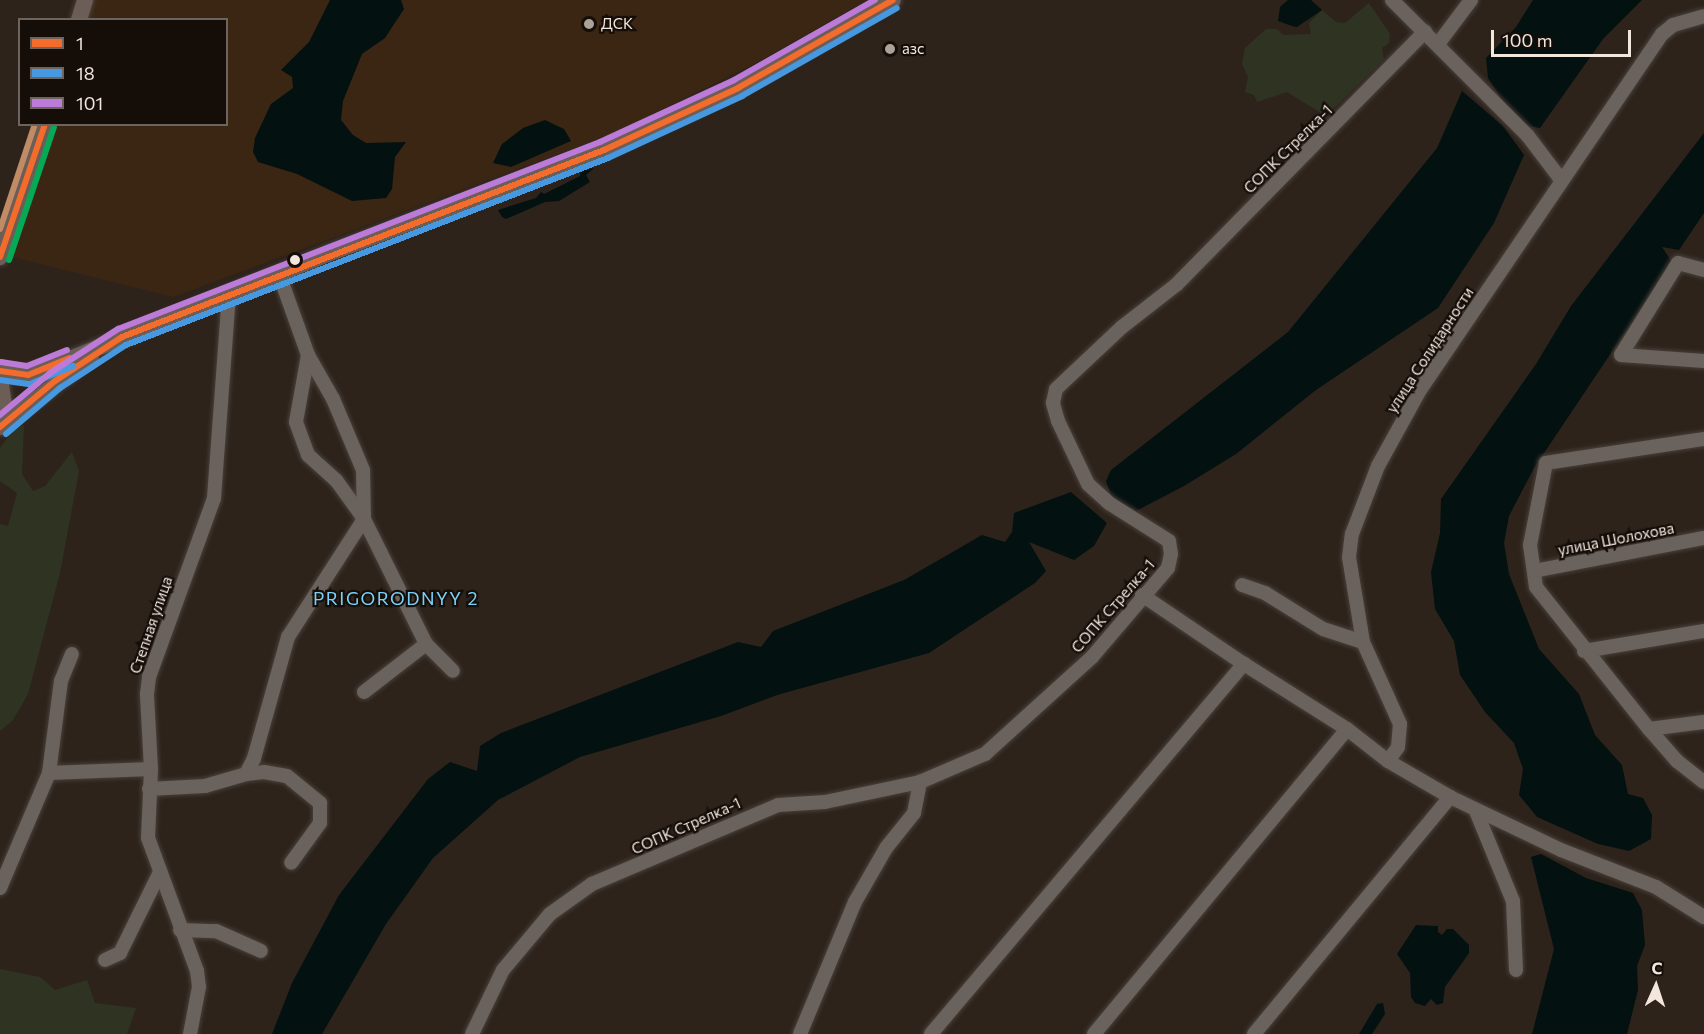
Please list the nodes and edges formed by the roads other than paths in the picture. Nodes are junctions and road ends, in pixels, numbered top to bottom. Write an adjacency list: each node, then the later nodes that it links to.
1 (86, 0): 6 (main road)
2 (892, 0): 13 (main road)
3 (1392, 0): 7 (street)
4 (1471, 0): 8 (street)
5 (1704, 16): 10 (street, улица Солидарности)
6 (80, 18)
7 (1425, 32): 8 (street); 27 (street, СОПК Стрелка-1)
8 (1438, 44): 10 (street)
9 (44, 126): 11 (main road)
10 (1562, 181): 29 (street, улица Солидарности)
11 (0, 257)
12 (1704, 270): 17 (street)
13 (279, 274): 14 (main road); 16 (street)
14 (229, 294): 15 (main road); 40 (street, Степная улица)
15 (122, 337): 18 (main road); 21 (main road)
16 (308, 355): 23 (street); 23 (street)
17 (1704, 362)
18 (0, 371)
19 (0, 379): 20 (main road)
20 (0, 421)
21 (0, 427)
22 (1704, 439): 25 (street)
23 (364, 519): 30 (street); 42 (street)
24 (1704, 538): 25 (street, улица Шолохова)
25 (1534, 571): 31 (street)
26 (1242, 585): 29 (street)
27 (1142, 595): 33 (street); 43 (street, СОПК Стрелка-1)
28 (1704, 631): 31 (street)
29 (1363, 642): 39 (street, улица Солидарности)
30 (426, 644): 34 (street); 35 (street)
31 (1584, 651): 38 (street)
32 (72, 654): 41 (street)
33 (1244, 664): 37 (street); 59 (street)
34 (453, 671)
35 (364, 692)
36 (1704, 722): 38 (street)
37 (1347, 729): 39 (street); 60 (street)
38 (1649, 729): 44 (street)
39 (1388, 761): 46 (street)
40 (151, 769): 41 (street); 45 (street, Степная улица)
41 (49, 773): 50 (street)
42 (246, 774): 45 (street); 48 (street)
43 (920, 782): 57 (street, СОПК Стрелка-1); 58 (street)
44 (1704, 782)
45 (149, 789): 49 (street, Степная улица)
46 (1450, 797): 47 (street); 61 (street)
47 (1476, 811): 51 (street); 55 (street)
48 (291, 863)
49 (159, 874): 52 (street, Степная улица); 54 (street)
50 (0, 888)
51 (1704, 917)
52 (180, 930): 53 (street); 56 (street, Степная улица)
53 (261, 951)
54 (105, 960)
55 (1516, 970)
56 (190, 1034)
57 (472, 1034)
58 (800, 1034)
59 (931, 1034)
60 (1094, 1034)
61 (1254, 1034)

